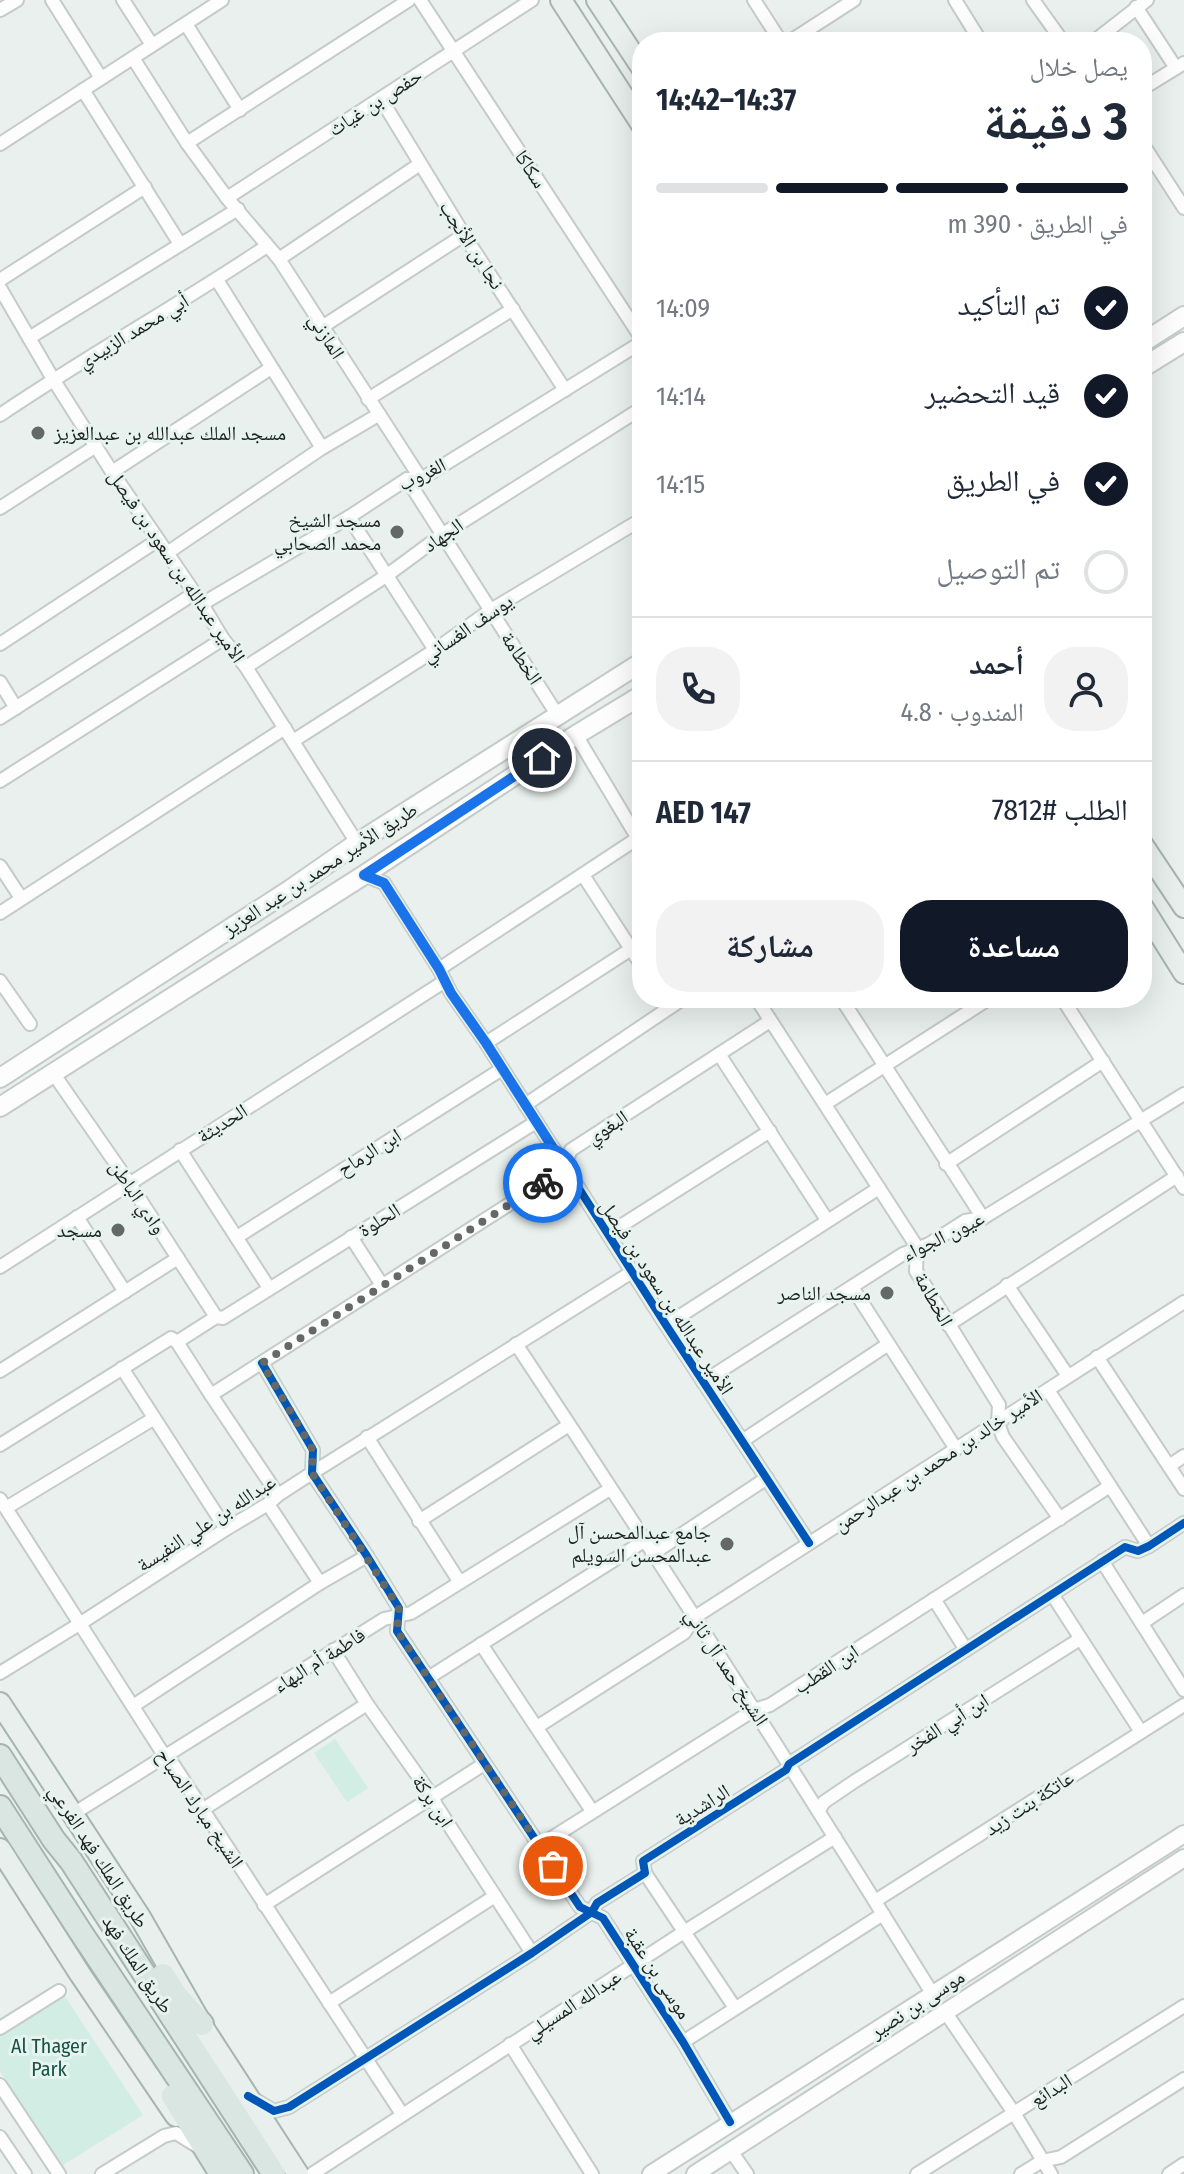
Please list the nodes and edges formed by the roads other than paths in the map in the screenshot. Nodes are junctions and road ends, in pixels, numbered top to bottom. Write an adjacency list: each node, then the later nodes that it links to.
1 (17, 0): 16 (street)
2 (52, 0): 29 (street)
3 (123, 0): 24 (street)
4 (196, 0): 17 (street)
5 (222, 0): 17 (street)
6 (409, 0): 33 (street)
7 (420, 0): 25 (street, سكاكا)
8 (532, 0): 25 (street, حفص بن غياث)
9 (561, 0): 34 (main road)
10 (597, 0): 26 (main road)
11 (754, 0): 19 (street)
12 (854, 0): 20 (street)
13 (955, 0): 21 (street)
14 (1033, 0): 22 (street)
15 (1141, 4): 23 (street); 28 (street)
16 (0, 10)
17 (204, 12): 18 (street)
18 (186, 24): 24 (street); 33 (street)
19 (775, 32)
20 (804, 32)
21 (975, 32)
22 (1056, 32)
23 (1106, 32)
24 (152, 45): 27 (street)
25 (454, 51): 32 (street, حفص بن غياث); 52 (street, سكاكا)
26 (632, 53)
27 (133, 58): 29 (street); 35 (street, المازني)
28 (1180, 65): 30 (street)
29 (101, 78): 31 (street)
30 (1152, 83)
31 (83, 90): 36 (street); 39 (street)
32 (381, 99): 38 (street, نجا بن الأنجب); 40 (street, حفص بن غياث)
33 (240, 110): 35 (street)
34 (632, 110)
35 (187, 143): 40 (street, المازني)
36 (0, 144)
37 (1152, 158): 41 (street)
38 (420, 164): 43 (street, نجا بن الأنجب); 46 (street)
39 (145, 187): 44 (street); 47 (street)
40 (223, 194): 42 (street, المازني)
41 (1184, 208)
42 (238, 209): 44 (street); 45 (street, المازني)
43 (464, 235): 50 (street, نجا بن الأنجب); 53 (street)
44 (180, 244): 55 (street)
45 (267, 246): 46 (street, المازني); 48 (street, أبي محمد الزبيدي)
46 (279, 259): 53 (street, المازني)
47 (0, 280)
48 (217, 280): 59 (street); 60 (street, أبي محمد الزبيدي)
49 (0, 288): 55 (street, الأمير عبدالله بن سعود بن فيصل)
50 (513, 309): 61 (street, نجا بن الأنجب); 62 (street)
51 (1184, 316): 54 (main road)
52 (632, 326)
53 (322, 327): 62 (street, المازني)
54 (1152, 337)
55 (29, 338): 60 (street, الأمير عبدالله بن سعود بن فيصل)
56 (1184, 342): 58 (main road)
57 (632, 347): 61 (street, الغروب)
58 (1152, 362)
59 (271, 368): 67 (street); 68 (street)
60 (53, 379): 64 (street, أبي محمد الزبيدي); 66 (street, الأمير عبدالله بن سعود بن فيصل)
61 (565, 390): 70 (street, الغروب)
62 (368, 399): 65 (street, المازني)
63 (632, 414): 74 (street, الجهاد)
64 (0, 415)
65 (378, 415): 67 (street); 70 (street, المازني)
66 (96, 446): 68 (street, الأمير عبدالله بن سعود بن فيصل); 71 (street)
67 (322, 448): 76 (street)
68 (112, 472): 75 (street, الأمير عبدالله بن سعود بن فيصل)
69 (407, 479): 70 (street, الغروب); 72 (street, الغروب); 74 (street, الخطامة)
70 (421, 479)
71 (0, 508)
72 (349, 517): 77 (street); 78 (street, الغروب)
73 (632, 525): 79 (street, يوسف الغساني)
74 (443, 534): 77 (street, الجهاد); 79 (street, الخطامة)
75 (158, 540): 76 (street, الأمير عبدالله بن سعود بن فيصل); 81 (street)
76 (167, 553): 78 (street, الأمير عبدالله بن سعود بن فيصل)
77 (386, 576): 82 (street); 83 (street, الجهاد)
78 (198, 598): 80 (street, الأمير عبدالله بن سعود بن فيصل); 87 (street, الغروب)
79 (491, 610): 82 (street, يوسف الغساني); 88 (street, الخطامة)
80 (223, 639): 83 (street, الأمير عبدالله بن سعود بن فيصل); 93 (street)
81 (0, 644)
82 (435, 650): 92 (street, يوسف الغساني)
83 (246, 667): 90 (street, الأمير عبدالله بن سعود بن فيصل)
84 (632, 668): 88 (main road, طريق الأمير محمد بن عبد العزيز)
85 (0, 682): 87 (street)
86 (632, 707): 91 (main road, طريق الأمير محمد بن عبد العزيز)
87 (16, 708): 89 (street, الغروب)
88 (558, 716): 95 (main road, طريق الأمير محمد بن عبد العزيز)
89 (0, 718)
90 (285, 728): 92 (street, الأمير عبدالله بن سعود بن فيصل); 101 (street)
91 (576, 735): 94 (street); 99 (main road, طريق الأمير محمد بن عبد العزيز)
92 (293, 741): 95 (street, الأمير عبدالله بن سعود بن فيصل)
93 (0, 781)
94 (632, 828)
95 (357, 843): 124 (main road, طريق الأمير محمد بن عبد العزيز)
96 (632, 846): 100 (street)
97 (1152, 859): 102 (main road)
98 (0, 866): 101 (street)
99 (364, 875): 107 (street, الأمير عبدالله بن سعود بن فيصل); 123 (main road, طريق الأمير محمد بن عبد العزيز)
100 (583, 875): 105 (street); 107 (street)
101 (21, 898): 103 (street)
102 (1184, 907)
103 (0, 913)
104 (1152, 922): 108 (main road)
105 (632, 939)
106 (632, 949): 118 (street)
107 (439, 969): 110 (street, الأمير عبدالله بن سعود بن فيصل)
108 (1184, 973)
109 (0, 981): 117 (street)
110 (445, 981): 118 (street, الأمير عبدالله بن سعود بن فيصل); 132 (street, الحديثة)
111 (659, 1008): 127 (street)
112 (762, 1008): 116 (street, الخطامة)
113 (847, 1008): 121 (street)
114 (975, 1008): 121 (street)
115 (1069, 1008): 120 (street)
116 (770, 1021): 119 (street, البغوي); 126 (street, الخطامة)
117 (30, 1024)
118 (486, 1043): 122 (street, الأمير عبدالله بن سعود بن فيصل)
119 (719, 1054): 131 (street); 134 (street, البغوي)
120 (1103, 1061): 129 (street); 133 (street)
121 (885, 1067): 126 (street); 133 (street)
122 (502, 1069): 127 (street, الأمير عبدالله بن سعود بن فيصل); 142 (street, ابن الرماح)
123 (53, 1073): 128 (main road, طريق الأمير محمد بن عبد العزيز); 136 (street, وادي الباطن)
124 (0, 1078)
125 (1184, 1094): 129 (street, عيون الجواء)
126 (825, 1104): 137 (street, الخطامة)
127 (525, 1105): 130 (street, الأمير عبدالله بن سعود بن فيصل)
128 (0, 1107)
129 (1140, 1119): 135 (street); 139 (street, عيون الجواء)
130 (536, 1122): 134 (street, الأمير عبدالله بن سعود بن فيصل); 143 (street, الحلوة)
131 (770, 1131): 140 (street); 141 (street)
132 (180, 1150): 136 (street, الحديثة); 142 (street)
133 (946, 1164): 139 (street)
134 (564, 1165): 141 (street, الأمير عبدالله بن سعود بن فيصل); 148 (street, البغوي)
135 (1180, 1182): 149 (street)
136 (130, 1184): 138 (street, الحديثة); 145 (street, وادي الباطن)
137 (879, 1188): 140 (street); 144 (street, الخطامة)
138 (77, 1217): 146 (street, الحديثة); 152 (street)
139 (983, 1218): 144 (street, عيون الجواء)
140 (827, 1220): 155 (street)
141 (608, 1234): 147 (street, الأمير عبدالله بن سعود بن فيصل)
142 (237, 1237): 151 (street)
143 (351, 1237): 148 (street); 151 (street, الحلوة)
144 (917, 1247): 150 (street, عيون الجواء); 156 (street, الخطامة)
145 (178, 1258): 152 (street); 154 (street, وادي الباطن)
146 (0, 1267)
147 (632, 1272): 155 (street, الأمير عبدالله بن سعود بن فيصل); 158 (street, عبدالله بن علي النفيسة)
148 (382, 1285): 161 (street, البغوي)
149 (1007, 1285): 156 (street); 164 (street)
150 (852, 1287): 159 (street); 165 (street, عيون الجواء)
151 (269, 1288): 154 (street, الحلوة)
152 (125, 1292): 163 (street)
153 (1184, 1302): 160 (street, الأمير خالد بن محمد بن عبدالرحمن)
154 (220, 1317): 157 (street, الحلوة)
155 (666, 1325): 165 (street, الأمير عبدالله بن سعود بن فيصل)
156 (948, 1325): 169 (street, الخطامة)
157 (177, 1342): 162 (street, الحلوة); 167 (street)
158 (516, 1344): 170 (street, الشيخ حمد آل ثاني); 171 (street, عبدالله بن علي النفيسة)
159 (887, 1345): 172 (street); 174 (street)
160 (1097, 1357): 164 (street, الأمير خالد بن محمد بن عبدالرحمن); 176 (street)
161 (262, 1363): 167 (street, البغوي); 177 (street, موسى بن عقبة)
162 (122, 1368): 168 (street); 173 (street, الحلوة)
163 (0, 1371)
164 (1068, 1376): 166 (street, الأمير خالد بن محمد بن عبدالرحمن)
165 (703, 1382): 172 (street, الأمير عبدالله بن سعود بن فيصل)
166 (1048, 1390): 169 (street, الأمير خالد بن محمد بن عبدالرحمن); 179 (street)
167 (211, 1395): 182 (street)
168 (153, 1419): 183 (street); 187 (street)
169 (998, 1423): 174 (street, الأمير خالد بن محمد بن عبدالرحمن); 184 (street, الخطامة)
170 (569, 1425): 180 (street, الشيخ حمد آل ثاني); 185 (street)
171 (367, 1437): 177 (street, عبدالله بن علي النفيسة); 185 (street)
172 (742, 1441): 178 (street, الأمير عبدالله بن سعود بن فيصل)
173 (0, 1445)
174 (956, 1449): 189 (street, الأمير خالد بن محمد بن عبدالرحمن)
175 (1184, 1456): 176 (street)
176 (1169, 1466): 181 (street)
177 (312, 1473): 182 (street, عبدالله بن علي النفيسة); 192 (street, موسى بن عقبة)
178 (767, 1478): 189 (street, الأمير عبدالله بن سعود بن فيصل); 191 (street)
179 (1110, 1486): 184 (street, ابن القطب); 190 (street)
180 (610, 1489): 188 (street, الشيخ حمد آل ثاني); 194 (street, فاطمة أم البهاء)
181 (1184, 1489)
182 (273, 1499): 187 (street, عبدالله بن علي النفيسة); 195 (street)
183 (3, 1504): 201 (street, الشيخ مبارك الصباح)
184 (1060, 1519): 198 (street, ابن القطب)
185 (419, 1521): 194 (street)
186 (1184, 1523): 190 (street, الراشدية)
187 (226, 1529): 201 (street, عبدالله بن علي النفيسة)
188 (644, 1541): 191 (street, الشيخ حمد آل ثاني); 204 (street)
189 (809, 1543): 200 (street, الأمير خالد بن محمد بن عبدالرحمن)
190 (1149, 1546): 193 (street, الراشدية)
191 (652, 1554): 200 (street, الشيخ حمد آل ثاني)
192 (367, 1556): 195 (street); 199 (street, موسى بن عقبة)
193 (1102, 1561): 196 (street, الراشدية); 202 (street)
194 (459, 1581): 199 (street, فاطمة أم البهاء)
195 (320, 1583): 213 (street)
196 (1052, 1594): 203 (street); 206 (street, الراشدية)
197 (1184, 1595): 202 (street)
198 (934, 1599): 206 (street); 214 (street, ابن القطب)
199 (398, 1615): 205 (street, فاطمة أم البهاء); 208 (street, موسى بن عقبة)
200 (695, 1617): 214 (street, الشيخ حمد آل ثاني); 215 (street, الأمير خالد بن محمد بن عبدالرحمن)
201 (81, 1623): 207 (street, عبدالله بن علي النفيسة); 213 (street, الشيخ مبارك الصباح)
202 (1142, 1623): 209 (street)
203 (1080, 1639): 216 (street); 224 (street, ابن أبي الفخر)
204 (481, 1644): 208 (street); 215 (street)
205 (333, 1650): 211 (street, ابن بركة); 217 (street, فاطمة أم البهاء)
206 (966, 1650): 220 (street, الراشدية)
207 (0, 1673)
208 (428, 1678): 219 (street, موسى بن عقبة)
209 (1184, 1690)
210 (0, 1703): 226 (main road, طريق الملك فهد الفرعي)
211 (367, 1704): 221 (street, ابن بركة); 223 (street)
212 (1184, 1705): 216 (street, عاتكة بنت زيد)
213 (133, 1706): 217 (street, الشيخ مبارك الصباح)
214 (754, 1710): 220 (street, الشيخ حمد آل ثاني); 225 (street, ابن القطب)
215 (537, 1727): 225 (street)
216 (1141, 1732): 235 (street, عاتكة بنت زيد)
217 (167, 1755): 223 (street, الشيخ مبارك الصباح); 226 (street, فاطمة أم البهاء)
218 (0, 1756): 232 (highway, طريق الملك فهد)
219 (484, 1764): 221 (street); 229 (street, موسى بن عقبة)
220 (789, 1764): 224 (street, الشيخ حمد آل ثاني); 233 (street, الراشدية)
221 (432, 1796): 234 (street, ابن بركة); 236 (street)
222 (0, 1807): 239 (highway, طريق الملك فهد)
223 (202, 1810): 236 (street, الشيخ مبارك الصباح)
224 (819, 1810): 228 (street, الشيخ حمد آل ثاني)
225 (592, 1811): 229 (street, ابن القطب)
226 (73, 1814): 251 (main road, طريق الملك فهد الفرعي)
227 (1184, 1834): 241 (street, موسى بن نصير)
228 (835, 1837): 235 (street, الشيخ حمد آل ثاني); 240 (street, عبدالله المسيلي)
229 (539, 1846): 237 (street, موسى بن عقبة)
230 (1, 1854): 265 (main road)
231 (1184, 1858): 243 (street)
232 (71, 1861): 251 (highway); 274 (highway, طريق الملك فهد)
233 (645, 1873): 237 (street, الراشدية); 240 (street)
234 (495, 1896): 242 (street, ابن بركة); 247 (street)
235 (875, 1901): 238 (street, الشيخ حمد آل ثاني)
236 (264, 1905): 247 (street, الشيخ مبارك الصباح)
237 (592, 1912): 242 (street, الراشدية); 244 (street, موسى بن عقبة)
238 (883, 1914): 246 (street, الشيخ حمد آل ثاني); 249 (street)
239 (80, 1931): 272 (highway); 273 (highway, طريق الملك فهد)
240 (684, 1932): 244 (street, عبدالله المسيلي); 249 (street)
241 (1017, 1940): 243 (street); 246 (street, موسى بن نصير)
242 (532, 1953): 257 (street, الراشدية)
243 (1030, 1958): 250 (street)
244 (634, 1964): 254 (street, موسى بن عقبة); 255 (street, عبدالله المسيلي)
245 (59, 1991): 252 (street)
246 (932, 1993): 253 (street, موسى بن نصير)
247 (329, 2003): 257 (street, الشيخ مبارك الصباح)
248 (1184, 2006): 261 (street, البدائع)
249 (735, 2008): 254 (street)
250 (946, 2013): 256 (street); 261 (street)
251 (202, 2024): 260 (main road, طريق الملك فهد الفرعي)
252 (0, 2028)
253 (867, 2037): 256 (street); 263 (street, موسى بن نصير)
254 (683, 2042): 263 (street, موسى بن عقبة)
255 (510, 2044): 262 (street, عبدالله المسيلي); 277 (street)
256 (878, 2056): 266 (street)
257 (365, 2060): 260 (street, الراشدية); 262 (street, الشيخ مبارك الصباح)
258 (1184, 2079): 267 (street)
259 (0, 2085): 270 (street)
260 (248, 2096): 275 (main road, طريق الملك فهد الفرعي)
261 (1014, 2113): 267 (street); 281 (street, البدائع)
262 (402, 2114): 276 (street, عبدالله المسيلي)
263 (730, 2122): 278 (street, موسى بن نصير)
264 (0, 2137): 269 (street)
265 (197, 2146): 271 (street); 272 (main road)
266 (731, 2151): 279 (street); 280 (street)
267 (1042, 2161): 282 (street); 283 (street)
268 (1184, 2164): 284 (street)
269 (25, 2174)
270 (59, 2174)
271 (102, 2174)
272 (220, 2174)
273 (242, 2174)
274 (274, 2174)
275 (298, 2174)
276 (312, 2174)
277 (592, 2174)
278 (651, 2174)
279 (695, 2174)
280 (747, 2174)
281 (917, 2174)
282 (1021, 2174)
283 (1051, 2174)
284 (1169, 2174)

